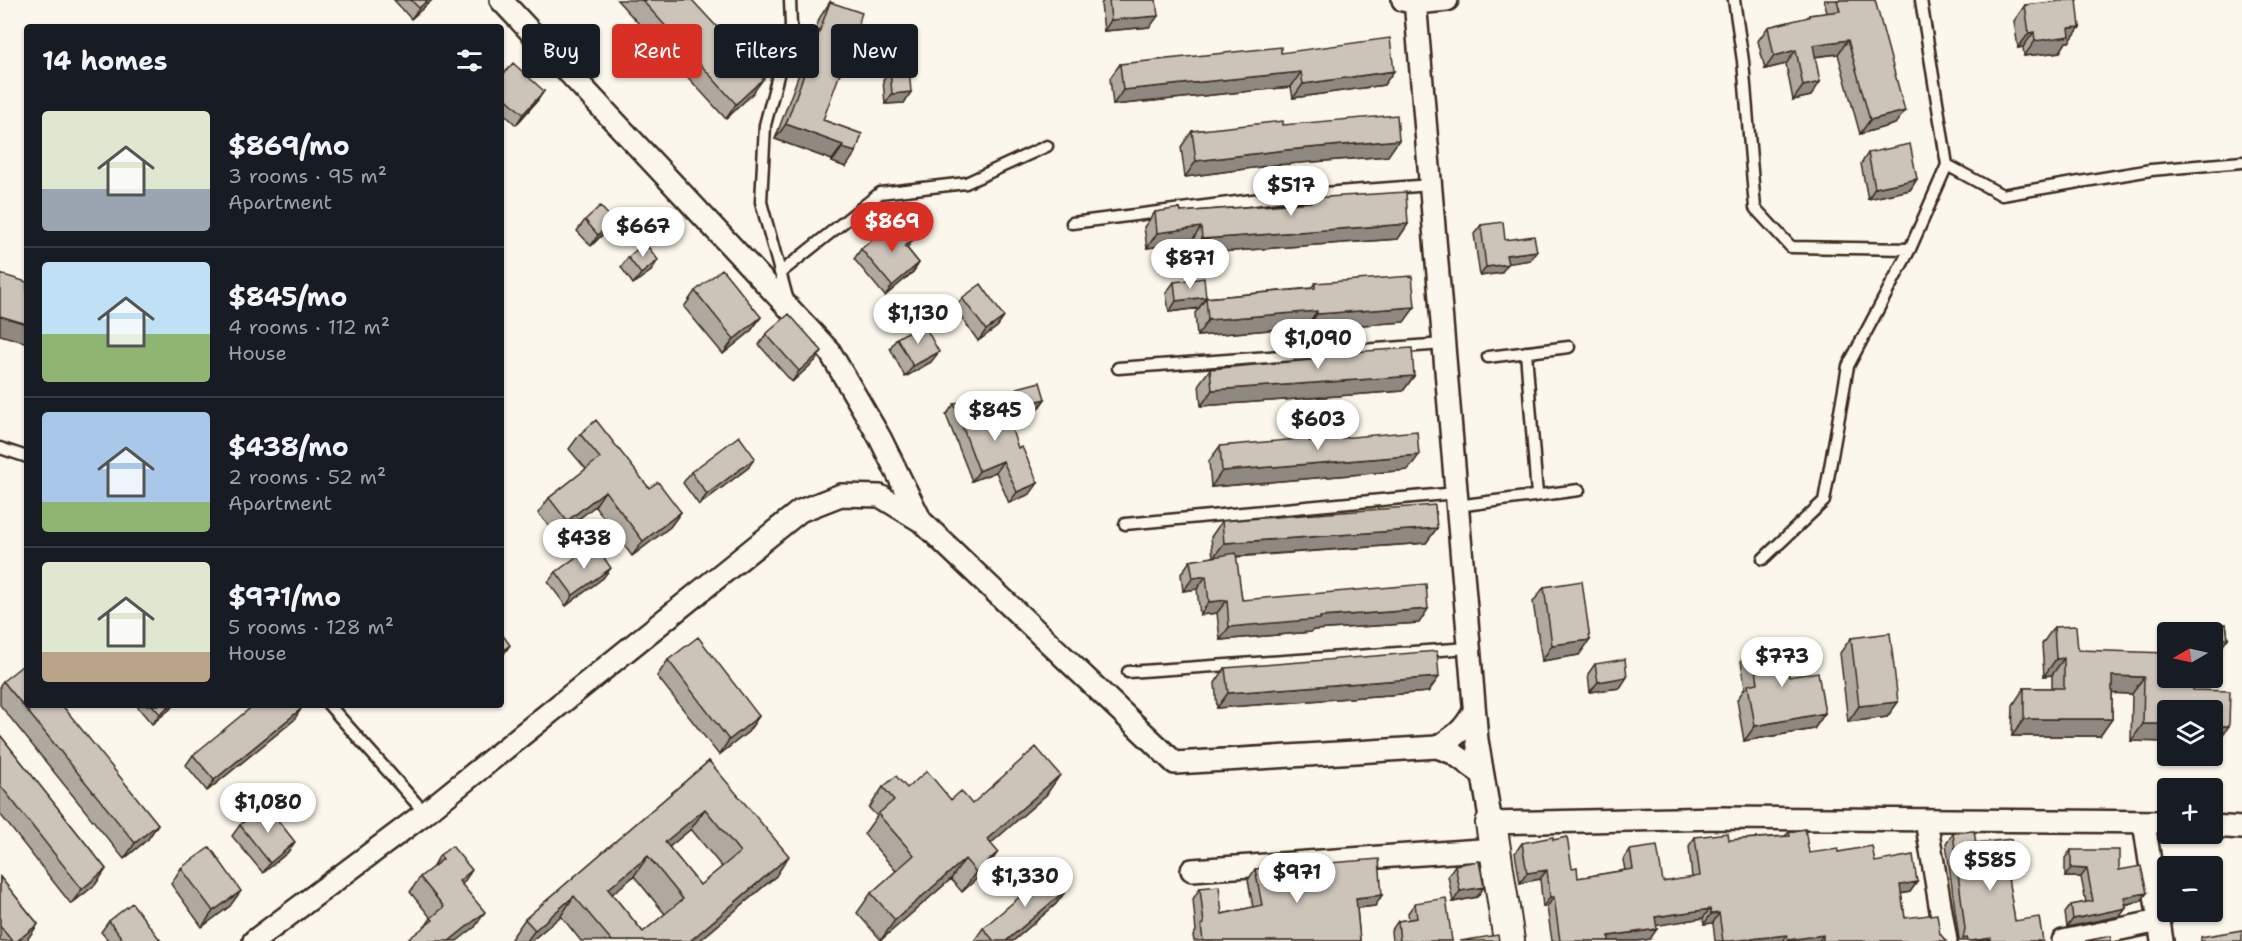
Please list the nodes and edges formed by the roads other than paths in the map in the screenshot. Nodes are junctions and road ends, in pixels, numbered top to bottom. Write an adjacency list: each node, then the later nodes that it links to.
1 (501, 0): 14 (street)
2 (790, 0): 13 (lane)
3 (1447, 0): 6 (street)
4 (1734, 0): 12 (lane)
5 (1921, 0): 9 (lane)
6 (1411, 1): 10 (street)
7 (1047, 146): 13 (lane)
8 (2242, 162): 9 (lane)
9 (1947, 165): 12 (lane)
10 (1431, 185): 11 (lane); 15 (street)
11 (1072, 223)
12 (1910, 249): 27 (lane)
13 (780, 273): 14 (lane)
14 (791, 310): 25 (street)
15 (1444, 344): 19 (lane); 24 (street)
16 (1569, 346): 17 (lane)
17 (1526, 352): 18 (lane); 23 (lane)
18 (1488, 357)
19 (1118, 368)
20 (0, 448): 21 (lane)
21 (24, 456)
22 (1579, 490): 23 (lane)
23 (1537, 495): 24 (lane)
24 (1457, 499): 26 (lane); 28 (street)
25 (921, 521): 32 (street); 34 (street)
26 (1125, 524)
27 (1763, 559)
28 (1469, 648): 29 (lane); 31 (street)
29 (1128, 672)
30 (332, 708): 34 (lane)
31 (1474, 711): 32 (street); 33 (street)
32 (1437, 747): 33 (street)
33 (1482, 774): 40 (street)
34 (425, 813): 43 (street)
35 (1926, 820): 36 (street); 40 (street); 45 (street)
36 (2144, 822): 37 (street); 42 (street)
37 (2157, 822)
38 (2223, 827): 39 (street)
39 (2242, 828)
40 (1493, 836): 41 (street); 44 (main road)
41 (1192, 870)
42 (2161, 931): 46 (street)
43 (254, 941)
44 (1509, 941)
45 (1946, 941)
46 (2063, 941)

